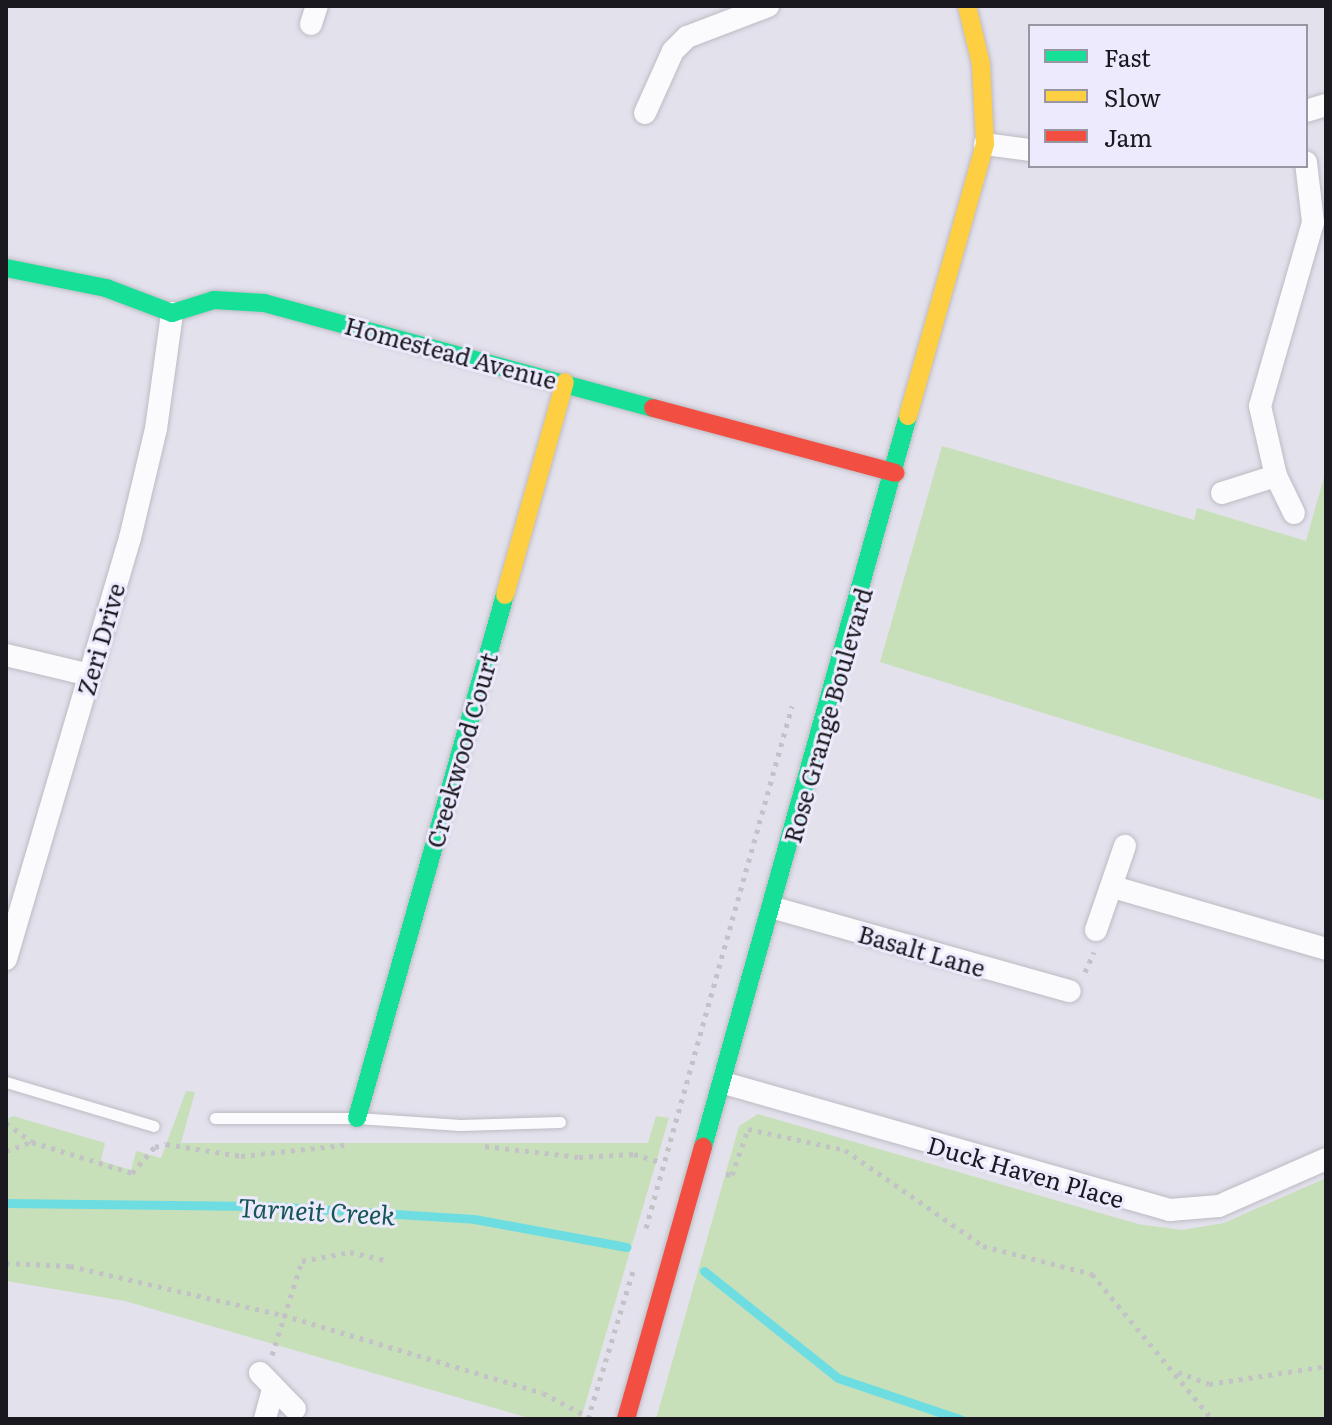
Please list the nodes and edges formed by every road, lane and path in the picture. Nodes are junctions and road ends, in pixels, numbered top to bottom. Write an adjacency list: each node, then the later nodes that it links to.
1 (768, 6): 3 (street)
2 (967, 6): 4 (street, Rose Grange Boulevard)
3 (645, 113)
4 (985, 144): 5 (street); 10 (street, Rose Grange Boulevard)
5 (1028, 150)
6 (1307, 168): 11 (street)
7 (6, 268): 8 (street)
8 (172, 313): 9 (street, Homestead Avenue); 15 (street, Zeri Drive)
9 (565, 382): 10 (street, Homestead Avenue); 27 (street, Creekwood Court)
10 (895, 473): 19 (street, Rose Grange Boulevard)
11 (1276, 476): 12 (street); 13 (street)
12 (1222, 493)
13 (1294, 513)
14 (6, 655): 15 (street)
15 (90, 675): 22 (street, Zeri Drive)
16 (796, 693): 36 (path)
17 (1125, 846): 18 (street)
18 (1113, 887): 20 (street); 21 (street)
19 (774, 908): 23 (street, Basalt Lane); 25 (street, Rose Grange Boulevard)
20 (1096, 930): 23 (path)
21 (1326, 949)
22 (6, 959)
23 (1070, 991)
24 (6, 1082): 30 (lane)
25 (724, 1083): 35 (street, Duck Haven Place); 37 (street, Rose Grange Boulevard)
26 (215, 1118): 27 (lane)
27 (357, 1118): 28 (lane)
28 (560, 1122)
29 (6, 1123): 31 (path)
30 (154, 1126)
31 (32, 1142): 32 (path); 34 (path)
32 (361, 1143)
33 (482, 1145): 36 (path)
34 (6, 1151)
35 (1326, 1159)
36 (661, 1162): 37 (path); 38 (path)
37 (698, 1169): 44 (path); 49 (street, Rose Grange Boulevard)
38 (643, 1238)
39 (639, 1253): 48 (path)
40 (388, 1261): 42 (path)
41 (6, 1263): 42 (path)
42 (283, 1315): 45 (path); 48 (path)
43 (1326, 1366): 44 (path)
44 (1177, 1371): 50 (path)
45 (267, 1381): 46 (street); 47 (street)
46 (295, 1409)
47 (265, 1419)
48 (590, 1419)
49 (626, 1419)
50 (1212, 1419)

